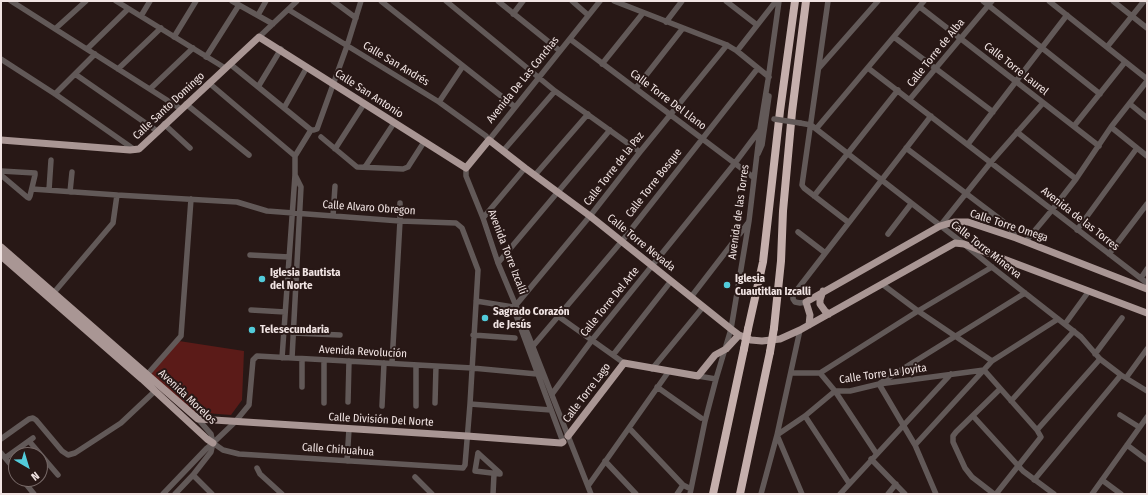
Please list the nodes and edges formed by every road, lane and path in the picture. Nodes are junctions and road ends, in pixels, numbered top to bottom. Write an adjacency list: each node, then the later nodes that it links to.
1 (11, 1): 50 (street)
2 (86, 1): 50 (street)
3 (116, 1): 34 (street)
4 (150, 1): 41 (street)
5 (196, 1): 51 (street)
6 (232, 1): 32 (street)
7 (266, 1): 38 (street)
8 (297, 1): 35 (street, Calle Santo Domingo)
9 (333, 1): 43 (street)
10 (361, 1): 43 (street)
11 (381, 1): 71 (street)
12 (446, 1): 79 (street)
13 (498, 1): 37 (street)
14 (523, 1): 37 (street)
15 (572, 1): 39 (street)
16 (600, 1): 39 (street, Avenida De Las Conchas)
17 (614, 1): 36 (street)
18 (682, 1): 44 (street)
19 (726, 1): 46 (street)
20 (776, 1): 46 (street)
21 (779, 1): 80 (street, Avenida de las Torres)
22 (796, 1): 321 (highway, bridge)
23 (806, 1): 322 (highway, bridge)
24 (878, 1): 76 (street)
25 (924, 1): 33 (street)
26 (983, 1): 31 (street)
27 (1048, 1): 40 (street)
28 (1113, 1): 42 (street)
29 (1144, 1): 42 (street)
30 (829, 2): 76 (street)
31 (990, 3): 54 (street, Calle Torre de Alba); 60 (street)
32 (239, 5): 38 (street); 66 (street)
33 (920, 7): 53 (street); 54 (street, Calle Torre Laurel)
34 (128, 9): 41 (street); 61 (street)
35 (288, 10): 45 (street, Calle Santo Domingo); 57 (street, Calle San Andrés)
36 (643, 13): 44 (street); 69 (street)
37 (514, 14): 63 (street)
38 (258, 15): 45 (street)
39 (588, 15): 55 (street, Avenida De Las Conchas)
40 (1066, 15): 58 (street); 60 (street)
41 (141, 16): 47 (street)
42 (1132, 16): 49 (street); 58 (street)
43 (356, 18): 57 (street)
44 (666, 22): 48 (street)
45 (274, 24): 52 (street, Calle Santo Domingo)
46 (757, 24): 64 (street)
47 (161, 28): 51 (street); 75 (street)
48 (683, 28): 56 (street); 86 (street)
49 (1147, 28)
50 (54, 29): 61 (street)
51 (174, 37): 59 (street)
52 (259, 37): 62 (main road, Calle San Antonio); 70 (main road, Calle Santo Domingo)
53 (894, 37): 74 (street); 77 (street)
54 (961, 38): 77 (street, Calle Torre de Alba); 82 (street, Calle Torre Laurel)
55 (570, 39): 63 (street, Avenida De Las Conchas); 69 (street, Calle Torre Del Llano)
56 (727, 45): 64 (street); 102 (street, Calle Torre de la Paz)
57 (347, 46): 84 (street); 93 (street, Calle San Andrés)
58 (1107, 47): 68 (street)
59 (193, 48): 66 (street); 87 (street)
60 (1042, 48): 82 (street); 91 (street)
61 (86, 49): 65 (street)
62 (281, 49): 72 (main road, Calle San Antonio); 85 (street)
63 (560, 50): 79 (street, Avenida De Las Conchas)
64 (737, 51): 73 (street)
65 (94, 54): 75 (street); 78 (street)
66 (206, 57): 70 (street)
67 (1, 59): 90 (street)
68 (1125, 62): 81 (street); 91 (street)
69 (602, 64): 86 (street, Calle Torre Del Llano)
70 (228, 66): 83 (main road, Calle Santo Domingo); 85 (street)
71 (463, 66): 93 (street); 98 (street)
72 (307, 67): 84 (main road, Calle San Antonio); 99 (street)
73 (758, 68): 80 (street); 117 (street, Calle Torre Bosque)
74 (868, 68): 88 (street, Avenida de las Torres); 109 (street)
75 (118, 69): 87 (street)
76 (818, 69): 109 (street)
77 (936, 69): 92 (street, Calle Torre de Alba); 100 (street)
78 (74, 74): 90 (street); 114 (street)
79 (538, 77): 89 (street); 98 (street, Avenida De Las Conchas)
80 (768, 78): 104 (street); 111 (street, Avenida de las Torres)
81 (1147, 80): 96 (street)
82 (1016, 81): 94 (street, Calle Torre Laurel); 100 (street)
83 (209, 83): 97 (main road, Calle Santo Domingo); 132 (street)
84 (333, 84): 95 (main road, Calle San Antonio); 112 (street)
85 (258, 88): 99 (street)
86 (636, 88): 102 (street, Calle Torre Del Llano)
87 (150, 89): 97 (street)
88 (898, 90): 92 (street, Avenida de las Torres); 130 (street)
89 (555, 91): 101 (street); 128 (street)
90 (55, 94): 127 (street)
91 (1100, 94): 108 (street)
92 (910, 99): 103 (street, Avenida de las Torres)
93 (439, 102): 119 (street, Calle San Andrés)
94 (1043, 103): 108 (street, Calle Torre Laurel); 115 (street)
95 (364, 104): 106 (main road, Calle San Antonio); 126 (street)
96 (1130, 104): 105 (street); 110 (street)
97 (184, 106): 107 (main road, Calle Santo Domingo); 131 (street)
98 (515, 107): 119 (street, Avenida De Las Conchas)
99 (284, 108): 112 (street)
100 (992, 112): 121 (street)
101 (588, 114): 113 (street); 145 (street)
102 (671, 114): 117 (street, Calle Torre Del Llano); 129 (street, Calle Torre de la Paz)
103 (931, 116): 121 (street, Avenida de las Torres); 124 (street)
104 (766, 118): 109 (street, bridge); 134 (street)
105 (1147, 118)
106 (394, 123): 120 (main road, Calle San Antonio); 138 (street)
107 (164, 124): 114 (main road, Calle Santo Domingo); 123 (street)
108 (1074, 126): 122 (street, Calle Torre Laurel)
109 (813, 127): 130 (street, Calle Torre Minerva); 156 (street)
110 (1111, 127): 122 (street); 125 (street)
111 (760, 129): 134 (street, Avenida de las Torres); 137 (street, Calle Torre Del Arte)
112 (313, 130): 132 (street)
113 (610, 130): 129 (street); 153 (street)
114 (157, 131): 127 (main road, Calle Santo Domingo)
115 (1018, 132): 136 (street); 147 (street)
116 (321, 137): 126 (street)
117 (703, 138): 137 (street, Calle Torre Del Llano); 175 (street, Calle Torre Bosque)
118 (1, 140): 127 (main road, Calle Santo Domingo)
119 (489, 140): 128 (main road, Calle Torre Nevada); 141 (main road, Avenida De Las Conchas)
120 (424, 142): 138 (street); 141 (main road, Calle San Antonio)
121 (968, 144): 136 (street, Avenida de las Torres)
122 (1099, 146): 147 (street)
123 (190, 148)
124 (906, 148): 148 (street); 154 (street)
125 (1137, 148): 133 (street); 171 (street)
126 (335, 149): 138 (street)
127 (134, 150)
128 (503, 151): 139 (main road, Calle Torre Nevada)
129 (640, 152): 165 (street, Calle Torre de la Paz)
130 (847, 154): 148 (street, Calle Torre Minerva); 156 (street)
131 (249, 155)
132 (295, 156): 143 (street)
133 (1147, 156)
134 (756, 158): 146 (street, Avenida de las Torres)
135 (51, 160): 151 (street)
136 (991, 162): 154 (street); 161 (street, Avenida de las Torres)
137 (735, 163): 146 (street, Calle Torre Del Llano); 187 (street, Calle Torre Del Arte)
138 (365, 167)
139 (525, 168): 145 (main road, Calle Torre Nevada); 166 (street)
140 (1, 171): 150 (street)
141 (466, 171): 166 (street, Avenida Torre Izcalli)
142 (72, 172): 152 (street)
143 (294, 174): 162 (street); 163 (street)
144 (1, 175): 150 (street, Calle Alvaro Obregon)
145 (535, 175): 153 (main road, Calle Torre Nevada)
146 (753, 177): 168 (street, Avenida de las Torres)
147 (1076, 179): 161 (street)
148 (881, 180): 159 (street, Calle Torre Minerva); 169 (street)
149 (335, 186): 164 (street)
150 (32, 189): 151 (street, Calle Alvaro Obregon)
151 (49, 190): 152 (street, Calle Alvaro Obregon)
152 (70, 192): 155 (street, Calle Alvaro Obregon)
153 (558, 192): 165 (main road, Calle Torre Nevada); 186 (street)
154 (965, 194): 170 (street); 174 (street)
155 (117, 195): 157 (street, Calle Alvaro Obregon); 198 (street)
156 (814, 196): 169 (street)
157 (191, 199): 162 (street, Calle Alvaro Obregon); 250 (street)
158 (400, 202): 167 (street)
159 (912, 204): 170 (street, Calle Torre Minerva); 173 (street)
160 (1147, 204): 182 (street)
161 (1052, 210): 171 (street, Avenida de las Torres); 176 (street)
162 (292, 213): 163 (street, Calle Alvaro Obregon); 179 (street)
163 (300, 213): 164 (street, Calle Alvaro Obregon); 180 (street)
164 (333, 216): 167 (street, Calle Alvaro Obregon)
165 (590, 216): 175 (main road, Calle Torre Nevada); 202 (street, Calle Torre de la Paz)
166 (483, 218): 186 (street, Avenida Torre Izcalli)
167 (400, 221): 200 (street, Calle Alvaro Obregon); 237 (street)
168 (749, 221): 199 (street); 214 (street, Avenida de las Torres)
169 (848, 222): 181 (street)
170 (940, 226): 174 (main road, Calle Torre Omega); 177 (street, Calle Torre Minerva); 195 (main road, Calle Torre Omega)
171 (1077, 230): 182 (street, Avenida de las Torres)
172 (798, 232): 181 (street)
173 (888, 234)
174 (1016, 238): 176 (main road, Calle Torre Omega)
175 (622, 241): 187 (main road, Calle Torre Nevada); 209 (street, Calle Torre Bosque)
176 (1026, 241): 194 (main road, Calle Torre Omega)
177 (964, 244): 188 (street, Calle Torre Minerva); 193 (main road); 196 (main road)
178 (1, 247): 198 (main road, Avenida Morelos)
179 (289, 249): 180 (street); 185 (street)
180 (298, 250): 217 (street)
181 (824, 252): 201 (street)
182 (1109, 254): 190 (street, Avenida de las Torres)
183 (1, 256): 198 (main road, Avenida Morelos)
184 (250, 256): 185 (street)
185 (288, 257): 206 (street)
186 (498, 263): 202 (street, Avenida Torre Izcalli)
187 (652, 266): 191 (main road, Calle Torre Nevada); 223 (street, Calle Torre Del Arte)
188 (992, 267): 197 (street, Calle Torre Minerva); 205 (street)
189 (1147, 269): 190 (street)
190 (1141, 278): 192 (street, Avenida de las Torres)
191 (671, 281): 199 (main road, Calle Torre Nevada); 228 (street)
192 (1147, 283)
193 (882, 284): 205 (street); 208 (main road)
194 (1147, 289)
195 (823, 291): 201 (main road, Calle Torre Omega); 208 (main road)
196 (1089, 291): 207 (main road); 212 (street)
197 (1025, 293): 211 (street, Calle Torre Minerva); 221 (street)
198 (51, 295): 250 (main road, Avenida Morelos)
199 (691, 297): 203 (main road, Calle Torre Nevada)
200 (476, 301): 202 (street); 219 (street, Calle Alvaro Obregon)
201 (806, 302): 213 (main road)
202 (515, 306): 224 (street, Avenida Torre Izcalli); 247 (street)
203 (703, 307): 214 (main road, Calle Torre Nevada); 242 (street)
204 (251, 310): 206 (street)
205 (918, 311): 221 (street); 246 (street)
206 (285, 312): 229 (street)
207 (1147, 313)
208 (829, 314): 213 (main road)
209 (558, 316): 223 (street); 224 (street, Calle Torre Bosque)
210 (1122, 318): 227 (street)
211 (1058, 319): 212 (street, Calle Torre Minerva); 234 (street)
212 (1065, 324): 216 (street, Calle Torre Minerva)
213 (809, 325): 215 (main road)
214 (731, 329): 220 (main road, Calle Torre Nevada); 225 (street, Avenida de las Torres)
215 (800, 330): 220 (main road); 245 (street)
216 (1074, 331): 227 (street, Calle Torre Minerva); 261 (street)
217 (293, 333): 218 (street); 230 (street)
218 (340, 335)
219 (473, 335): 222 (street); 241 (street, Calle Alvaro Obregon)
220 (739, 335): 225 (main road)
221 (956, 336): 234 (street); 253 (street)
222 (515, 338)
223 (592, 340): 228 (street); 260 (street, Calle Torre Del Arte)
224 (533, 346): 260 (street, Avenida Torre Izcalli)
225 (726, 349): 249 (main road); 252 (street, Avenida de las Torres)
226 (1147, 349): 251 (street)
227 (1095, 354): 232 (street, Calle Torre Minerva)
228 (613, 355): 238 (street)
229 (282, 358): 230 (street, Avenida Revolución); 275 (street, Avenida Revolución)
230 (292, 358): 231 (street, Avenida Revolución)
231 (302, 359): 233 (street, Avenida Revolución); 254 (street)
232 (1100, 359): 251 (street, Calle Torre Minerva); 280 (street)
233 (324, 360): 235 (street, Avenida Revolución); 264 (street)
234 (992, 360): 243 (street)
235 (349, 361): 236 (street, Avenida Revolución); 262 (street)
236 (384, 363): 237 (street, Avenida Revolución); 266 (street)
237 (392, 363): 239 (street, Avenida Revolución)
238 (624, 363): 242 (main road); 283 (main road, Calle Torre Lago)
239 (416, 365): 240 (street, Avenida Revolución); 267 (street)
240 (436, 366): 241 (street, Avenida Revolución); 263 (street)
241 (472, 368): 247 (street, Avenida Revolución); 265 (street, Calle Alvaro Obregon)
242 (652, 369): 244 (main road)
243 (984, 370): 248 (street, Calle Torre La Joyita); 256 (street); 287 (street)
244 (669, 371): 249 (main road); 255 (street)
245 (791, 373): 246 (street); 281 (street)
246 (820, 373): 258 (street)
247 (537, 374): 268 (street)
248 (951, 374): 253 (street, Calle Torre La Joyita); 276 (street)
249 (698, 376): 252 (street)
250 (145, 377): 257 (main road, Avenida Morelos); 274 (main road, Avenida Morelos)
251 (1123, 377): 259 (street, Calle Torre Minerva); 304 (street)
252 (716, 379): 310 (street, Avenida de las Torres)
253 (878, 384): 258 (street, Calle Torre La Joyita); 276 (street)
254 (302, 387)
255 (657, 387): 273 (street); 278 (street)
256 (1000, 389): 261 (street); 271 (street)
257 (155, 391): 284 (street); 286 (main road, Avenida Morelos)
258 (835, 391): 270 (street, Calle Torre La Joyita); 290 (street)
259 (1147, 391)
260 (552, 394): 283 (street, Avenida Torre Izcalli)
261 (1011, 401): 280 (street)
262 (348, 402)
263 (435, 402)
264 (324, 403)
265 (470, 404): 268 (street); 282 (street, Calle Alvaro Obregon)
266 (382, 406)
267 (416, 406)
268 (551, 410): 285 (street)
269 (1120, 414): 277 (street)
270 (805, 416): 281 (street, Calle Torre La Joyita); 306 (street)
271 (973, 416): 297 (street); 328 (street)
272 (1147, 417): 277 (street)
273 (701, 418)
274 (198, 419): 275 (main road, Calle División Del Norte); 286 (street, Avenida Morelos)
275 (235, 422): 279 (main road, Calle División Del Norte); 286 (street)
276 (903, 424): 287 (street); 290 (street)
277 (1139, 427): 288 (street)
278 (629, 428): 296 (street); 308 (street)
279 (349, 429): 282 (main road, Calle División Del Norte); 295 (street)
280 (1037, 430): 297 (street)
281 (777, 435): 323 (street); 324 (street)
282 (467, 436): 285 (main road, Calle División Del Norte); 299 (street, Calle Alvaro Obregon)
283 (568, 436): 309 (street, Avenida Torre Izcalli)
284 (1, 440)
285 (563, 442)
286 (213, 444): 295 (street, Calle Chihuahua); 302 (street); 312 (street)
287 (915, 445): 311 (street)
288 (1127, 445): 293 (street); 305 (street)
289 (1, 453): 291 (street)
290 (876, 453): 292 (street)
291 (6, 458): 294 (street); 301 (street)
292 (871, 459): 306 (street); 307 (street)
293 (1147, 460)
294 (8, 461)
295 (347, 461): 299 (street, Calle Chihuahua)
296 (605, 461): 309 (street); 319 (street)
297 (1018, 466): 304 (street); 328 (street)
298 (257, 468): 315 (street)
299 (463, 468)
300 (494, 474): 300 (street); 317 (street)
301 (58, 475)
302 (193, 475): 313 (street); 314 (street)
303 (415, 477): 316 (street)
304 (1034, 480): 329 (street)
305 (1102, 480): 330 (street); 331 (street)
306 (849, 483): 325 (street)
307 (896, 484): 326 (street); 327 (street)
308 (683, 485): 310 (street); 320 (street)
309 (588, 486): 318 (street, Avenida Torre Izcalli)
310 (691, 491)
311 (935, 493)
312 (162, 494)
313 (175, 494)
314 (212, 494)
315 (282, 494)
316 (432, 494)
317 (493, 494)
318 (591, 494)
319 (636, 494)
320 (677, 494)
321 (713, 494)
322 (740, 494)
323 (762, 494)
324 (802, 494)
325 (840, 494)
326 (888, 494)
327 (905, 494)
328 (995, 494)
329 (1054, 494)
330 (1092, 494)
331 (1121, 494)

